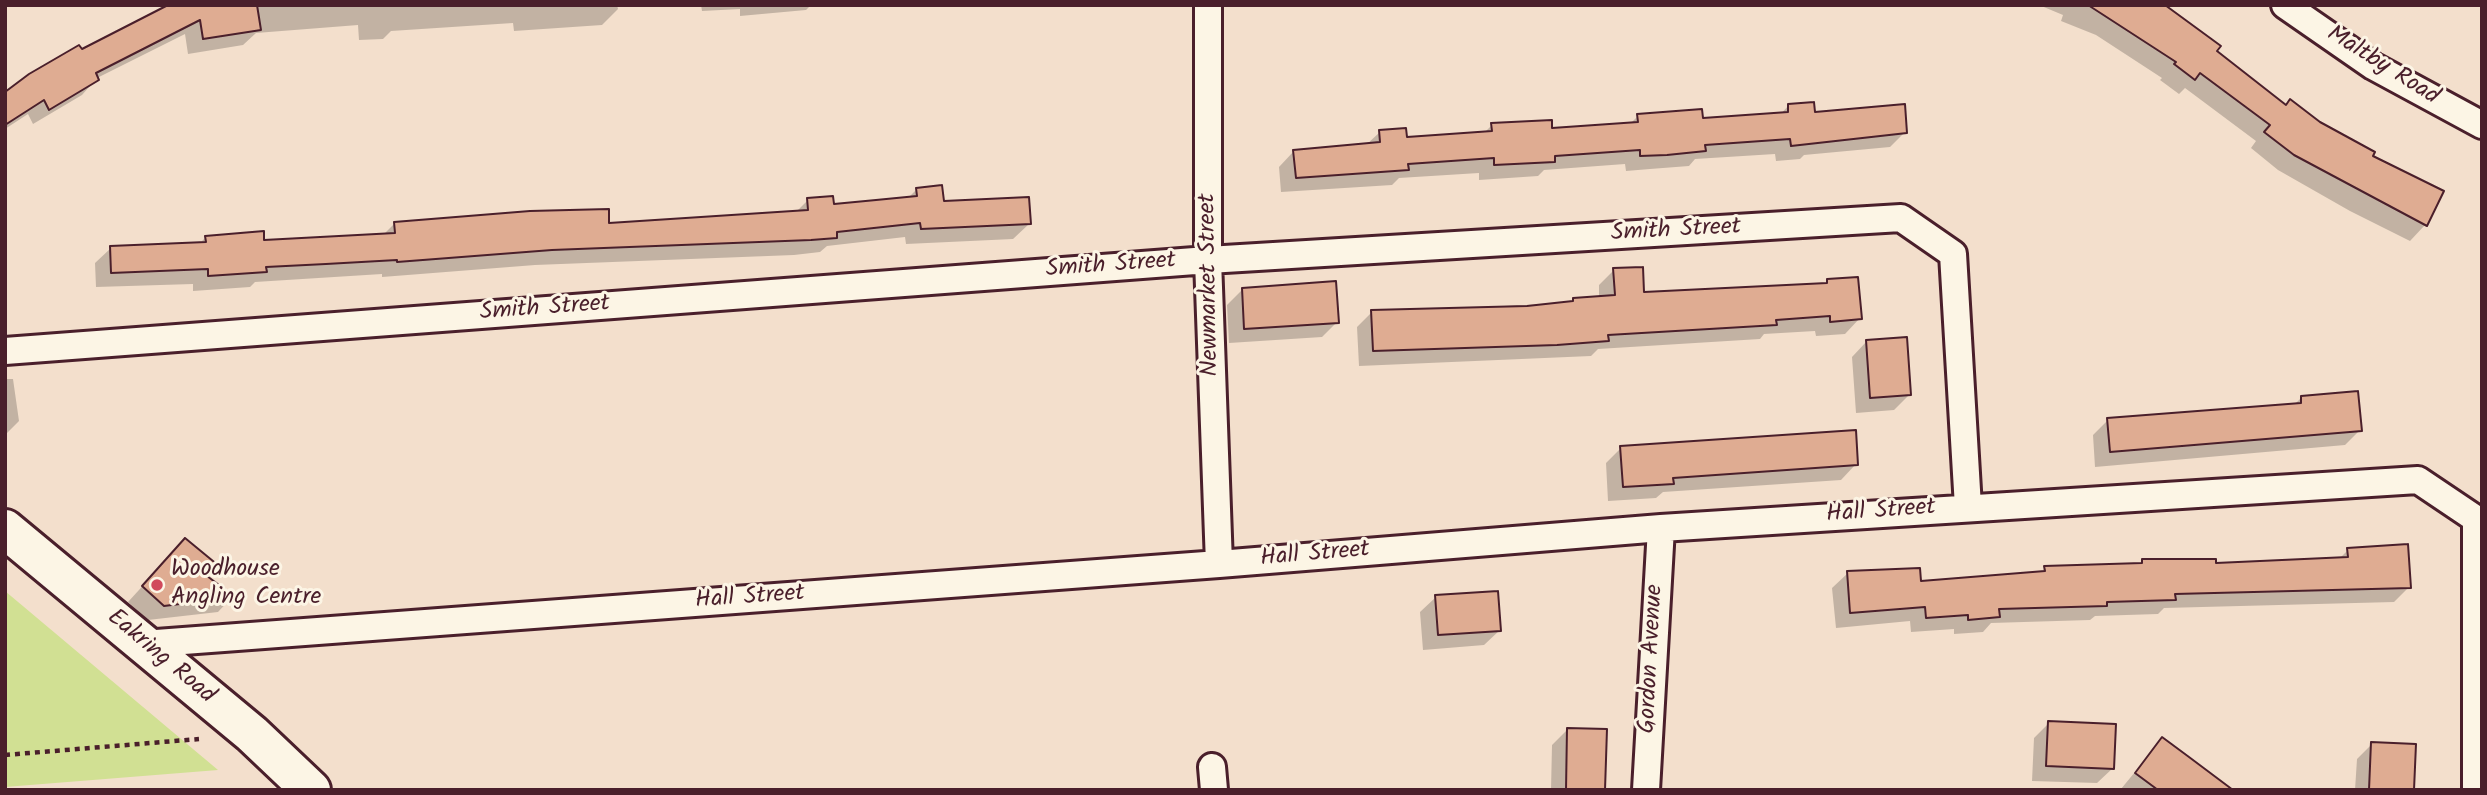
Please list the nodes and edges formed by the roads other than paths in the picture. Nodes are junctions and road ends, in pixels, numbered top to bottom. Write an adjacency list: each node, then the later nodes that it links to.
1 (1208, 5): 4 (street, Newmarket Street)
2 (2285, 5): 3 (street, Maltby Road)
3 (2482, 125)
4 (1208, 260): 5 (street, Smith Street); 6 (street, Smith Street); 9 (street, Newmarket Street)
5 (5, 351)
6 (1968, 507): 7 (street, Hall Street); 13 (street, Hall Street)
7 (1661, 528): 9 (street, Hall Street); 12 (street, Gordon Avenue)
8 (5, 529): 10 (street, Eakring Road)
9 (1219, 564): 10 (street, Hall Street)
10 (143, 644): 11 (street, Eakring Road)
11 (311, 790)
12 (1646, 790)
13 (2476, 790)

